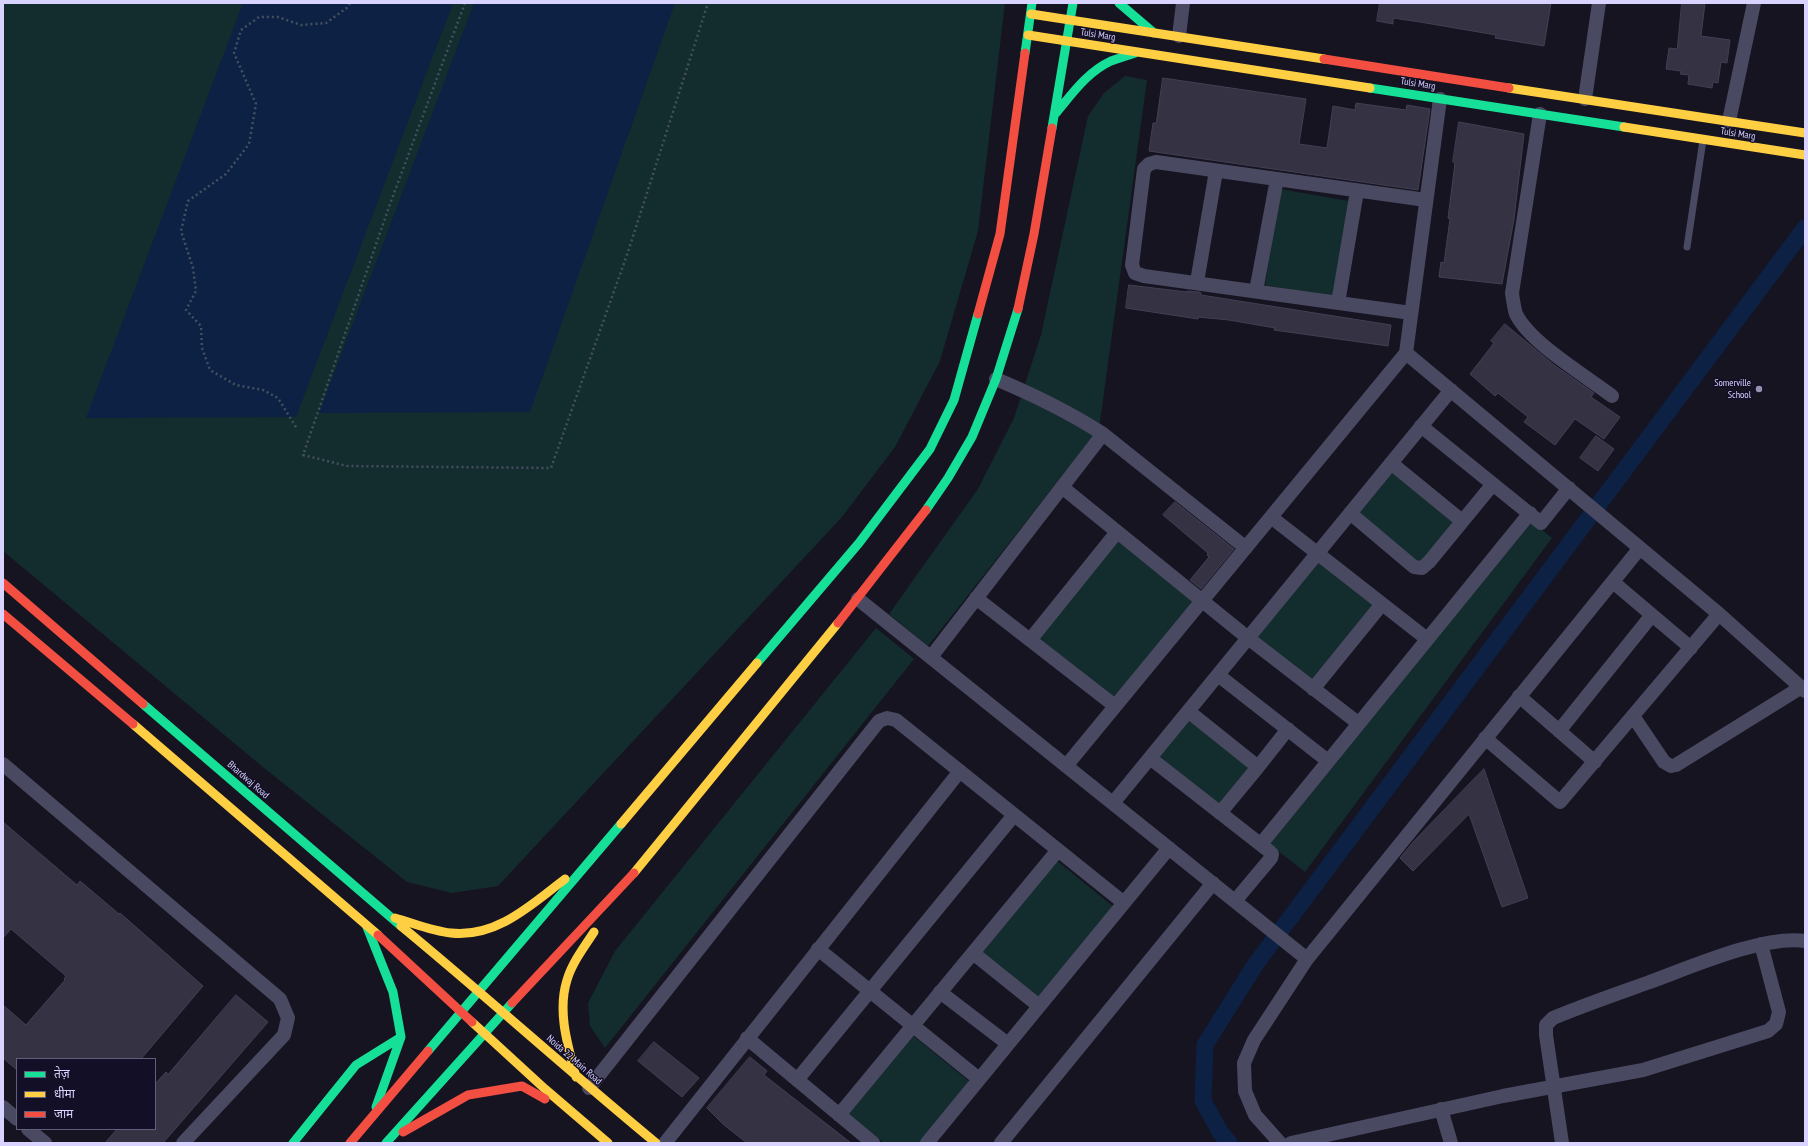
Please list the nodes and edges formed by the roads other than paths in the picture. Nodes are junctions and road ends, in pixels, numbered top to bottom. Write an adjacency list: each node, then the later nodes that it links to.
1 (1032, 3): 7 (street)
2 (1073, 3): 8 (street)
3 (1119, 3): 9 (street)
4 (1183, 3): 11 (street)
5 (1599, 3): 15 (street)
6 (1754, 3): 18 (street)
7 (1031, 14): 8 (street, Tulsi Marg); 10 (street)
8 (1071, 20): 9 (street, Tulsi Marg); 12 (street)
9 (1154, 33): 11 (street, Tulsi Marg)
10 (1028, 35): 12 (street, Tulsi Marg); 87 (street)
11 (1179, 36): 15 (street, Tulsi Marg)
12 (1068, 42): 13 (street, Tulsi Marg); 17 (street)
13 (1137, 52): 14 (street, Tulsi Marg); 17 (street)
14 (1440, 99): 16 (street, Tulsi Marg); 25 (street)
15 (1585, 99): 18 (street, Tulsi Marg)
16 (1540, 114): 20 (street, Tulsi Marg); 34 (street)
17 (1055, 115): 32 (street)
18 (1729, 121): 19 (street, Tulsi Marg)
19 (1805, 133)
20 (1703, 140): 21 (street, Tulsi Marg); 26 (lane)
21 (1805, 156)
22 (1216, 171): 23 (street); 27 (street); 27 (street)
23 (1278, 180): 24 (street); 28 (street)
24 (1357, 191): 25 (street); 29 (street)
25 (1426, 200): 30 (street)
26 (1687, 247)
27 (1197, 282): 28 (street)
28 (1256, 291): 29 (street)
29 (1338, 303): 30 (street)
30 (1411, 313): 31 (street)
31 (1406, 353): 33 (street); 43 (street)
32 (996, 379): 36 (street); 52 (street)
33 (1451, 390): 35 (street); 40 (street)
34 (1612, 396)
35 (1421, 426): 37 (street); 38 (street)
36 (1103, 434): 39 (street); 46 (street)
37 (1391, 463): 41 (street); 44 (street)
38 (1493, 484): 42 (street); 44 (street)
39 (1062, 487): 45 (street); 51 (street)
40 (1569, 488): 42 (street); 47 (street)
41 (1350, 513): 44 (street); 48 (street)
42 (1530, 513): 59 (street)
43 (1271, 517): 46 (street); 48 (street)
44 (1462, 521)
45 (1116, 532): 53 (street); 60 (street)
46 (1246, 548): 53 (street)
47 (1640, 548): 49 (street); 56 (street)
48 (1317, 553): 54 (street); 58 (street)
49 (1612, 582): 57 (street); 66 (street)
50 (3, 583): 92 (street, Bhardwaj Road)
51 (976, 598): 60 (street); 62 (street)
52 (858, 599): 62 (street); 89 (street)
53 (1202, 601): 58 (street); 67 (street)
54 (1382, 604): 59 (street); 64 (street)
55 (3, 614): 93 (street)
56 (1719, 614): 61 (street); 65 (street)
57 (1652, 615): 61 (street); 72 (street)
58 (1248, 638): 63 (street); 64 (street)
59 (1427, 639): 70 (street)
60 (1030, 640): 67 (street)
61 (1691, 648): 69 (street)
62 (930, 657): 78 (street)
63 (1218, 675): 68 (street); 71 (street)
64 (1313, 689): 70 (street)
65 (1803, 689): 69 (street)
66 (1519, 696): 72 (street); 73 (street)
67 (1115, 706): 78 (street)
68 (1188, 711): 74 (street); 79 (street)
69 (1633, 716): 76 (street)
70 (1358, 723): 75 (street)
71 (1288, 729): 75 (street); 79 (street)
72 (1559, 731): 76 (street)
73 (1485, 738): 76 (street); 98 (street)
74 (1150, 758): 81 (street); 82 (street)
75 (1328, 761): 84 (street)
76 (1595, 762)
77 (3, 764): 126 (street)
78 (1066, 766): 81 (street)
79 (1258, 767): 82 (street)
80 (960, 771): 83 (street); 96 (street); 114 (street)
81 (1113, 803): 85 (street)
82 (1220, 813): 84 (street)
83 (1014, 815): 86 (street); 100 (street)
84 (1260, 844): 90 (street)
85 (1169, 848): 88 (street); 91 (street)
86 (1058, 850): 91 (street); 97 (street)
87 (592, 860): 92 (street); 99 (street)
88 (1213, 884): 90 (street); 134 (street)
89 (622, 888): 104 (street); 110 (street)
90 (1235, 901): 98 (street)
91 (1124, 903): 102 (street)
92 (389, 916): 99 (street, Bhardwaj Road)
93 (364, 922): 103 (street); 107 (street)
94 (1805, 941): 95 (street)
95 (1761, 944): 113 (street); 113 (street)
96 (818, 948): 100 (street); 108 (street)
97 (973, 953): 101 (street); 102 (street)
98 (1307, 959): 135 (street)
99 (480, 991): 103 (street); 104 (street, Noida 22 Main Road)
100 (870, 991): 105 (street); 112 (street)
101 (940, 992): 105 (street); 109 (street)
102 (1039, 1006): 109 (street)
103 (461, 1012): 106 (street); 120 (street)
104 (503, 1013): 106 (street); 110 (street, Noida 22 Main Road)
105 (913, 1026): 111 (street); 118 (street)
106 (484, 1034): 117 (street); 124 (street)
107 (401, 1037): 120 (street); 127 (street)
108 (747, 1038): 112 (street); 131 (street)
109 (1008, 1044): 111 (street)
110 (576, 1077): 114 (street, Noida 22 Main Road)
111 (979, 1079): 133 (street)
112 (797, 1080): 118 (street)
113 (1552, 1087): 116 (street); 138 (street)
114 (589, 1088): 130 (street, Noida 22 Main Road)
115 (3, 1107): 119 (street)
116 (1441, 1109): 136 (street); 137 (street)
117 (571, 1114): 121 (street); 129 (street)
118 (839, 1115): 132 (street)
119 (16, 1118)
120 (371, 1118): 128 (street)
121 (414, 1125): 123 (street); 124 (street)
122 (29, 1130): 125 (street)
123 (411, 1137)
124 (388, 1141)
125 (45, 1143)
126 (183, 1143)
127 (293, 1143)
128 (350, 1143)
129 (608, 1143)
130 (656, 1143)
131 (665, 1143)
132 (873, 1143)
133 (927, 1143)
134 (1001, 1143)
135 (1280, 1143)
136 (1294, 1143)
137 (1451, 1143)
138 (1562, 1143)

